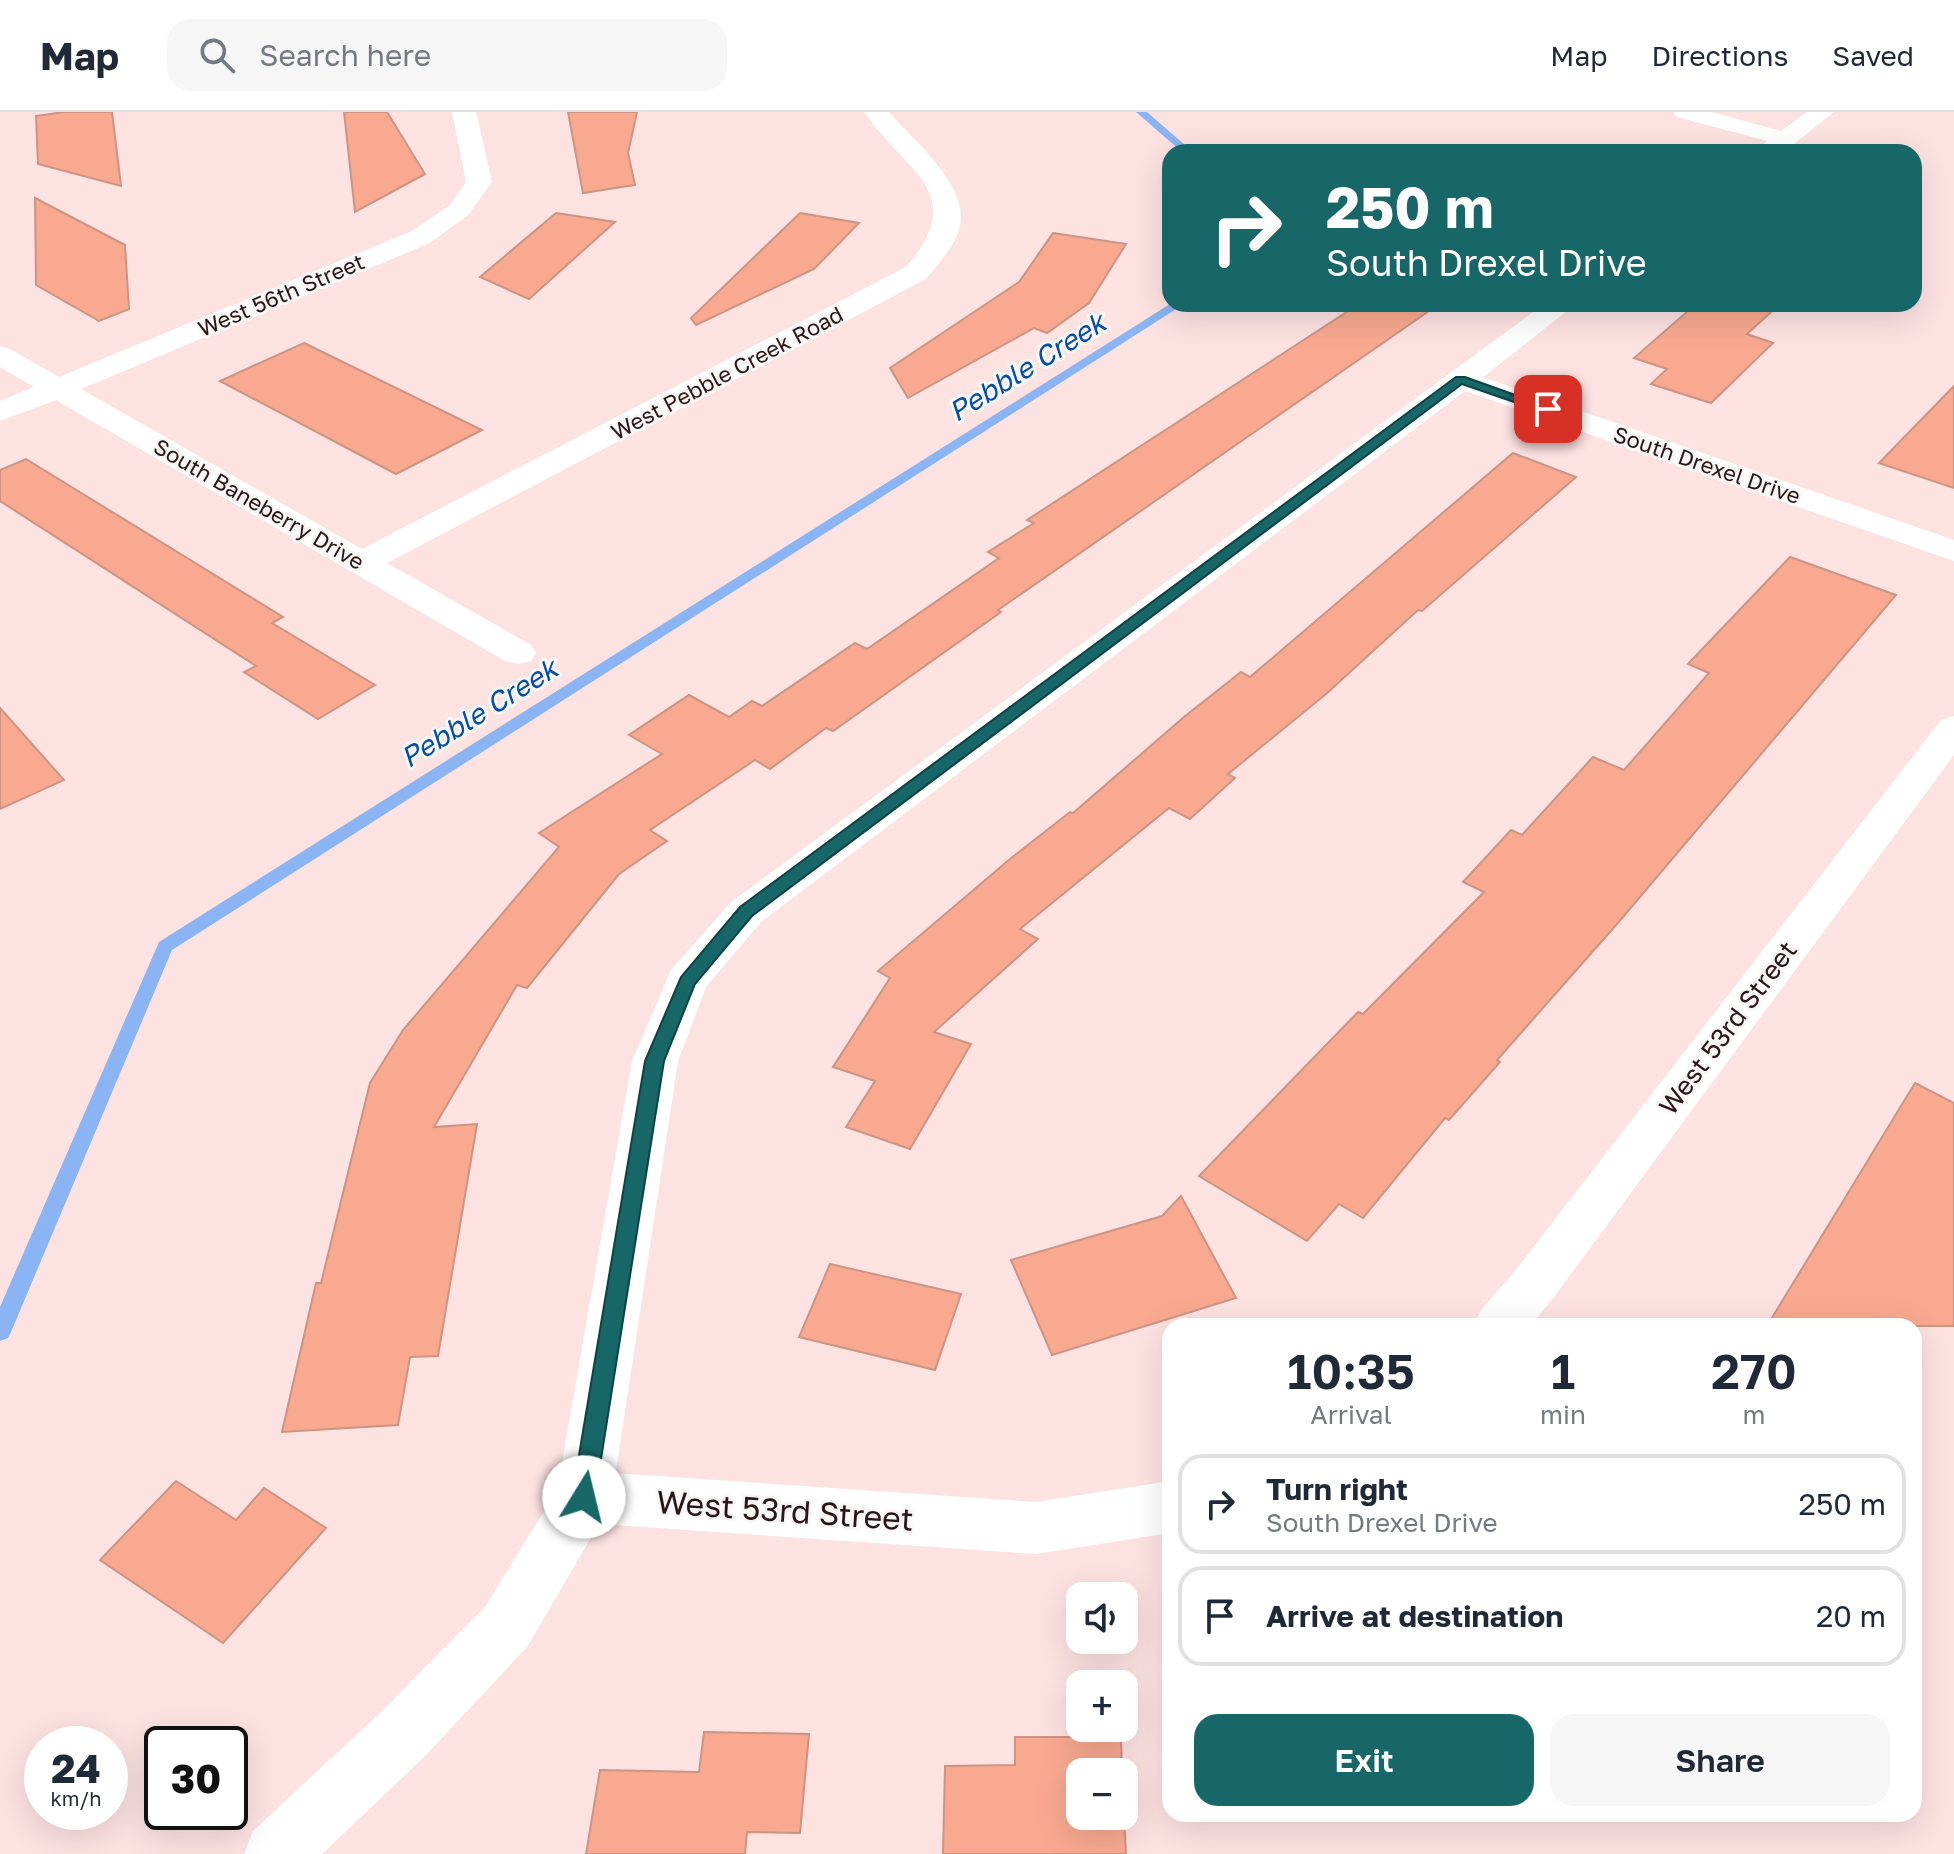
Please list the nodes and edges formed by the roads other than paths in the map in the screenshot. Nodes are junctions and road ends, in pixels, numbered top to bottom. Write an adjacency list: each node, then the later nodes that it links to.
1 (464, 112): 10 (street, West 56th Street)
2 (876, 112): 13 (street, West Pebble Creek Road)
3 (1685, 112): 5 (street)
4 (1822, 112): 6 (street)
5 (1772, 144)
6 (1780, 144)
7 (1551, 312): 9 (street)
8 (0, 355): 10 (street, South Baneberry Drive)
9 (1460, 379): 12 (street, South Drexel Drive); 17 (street)
10 (56, 388): 11 (street, West 56th Street); 13 (street, South Baneberry Drive)
11 (0, 412)
12 (1954, 551)
13 (362, 563): 14 (street, South Baneberry Drive)
14 (518, 653)
15 (1954, 728): 16 (street, West 53rd Street)
16 (1506, 1318)
17 (584, 1497): 18 (street, West 53rd Street); 19 (street)
18 (1162, 1508)
19 (276, 1854)

